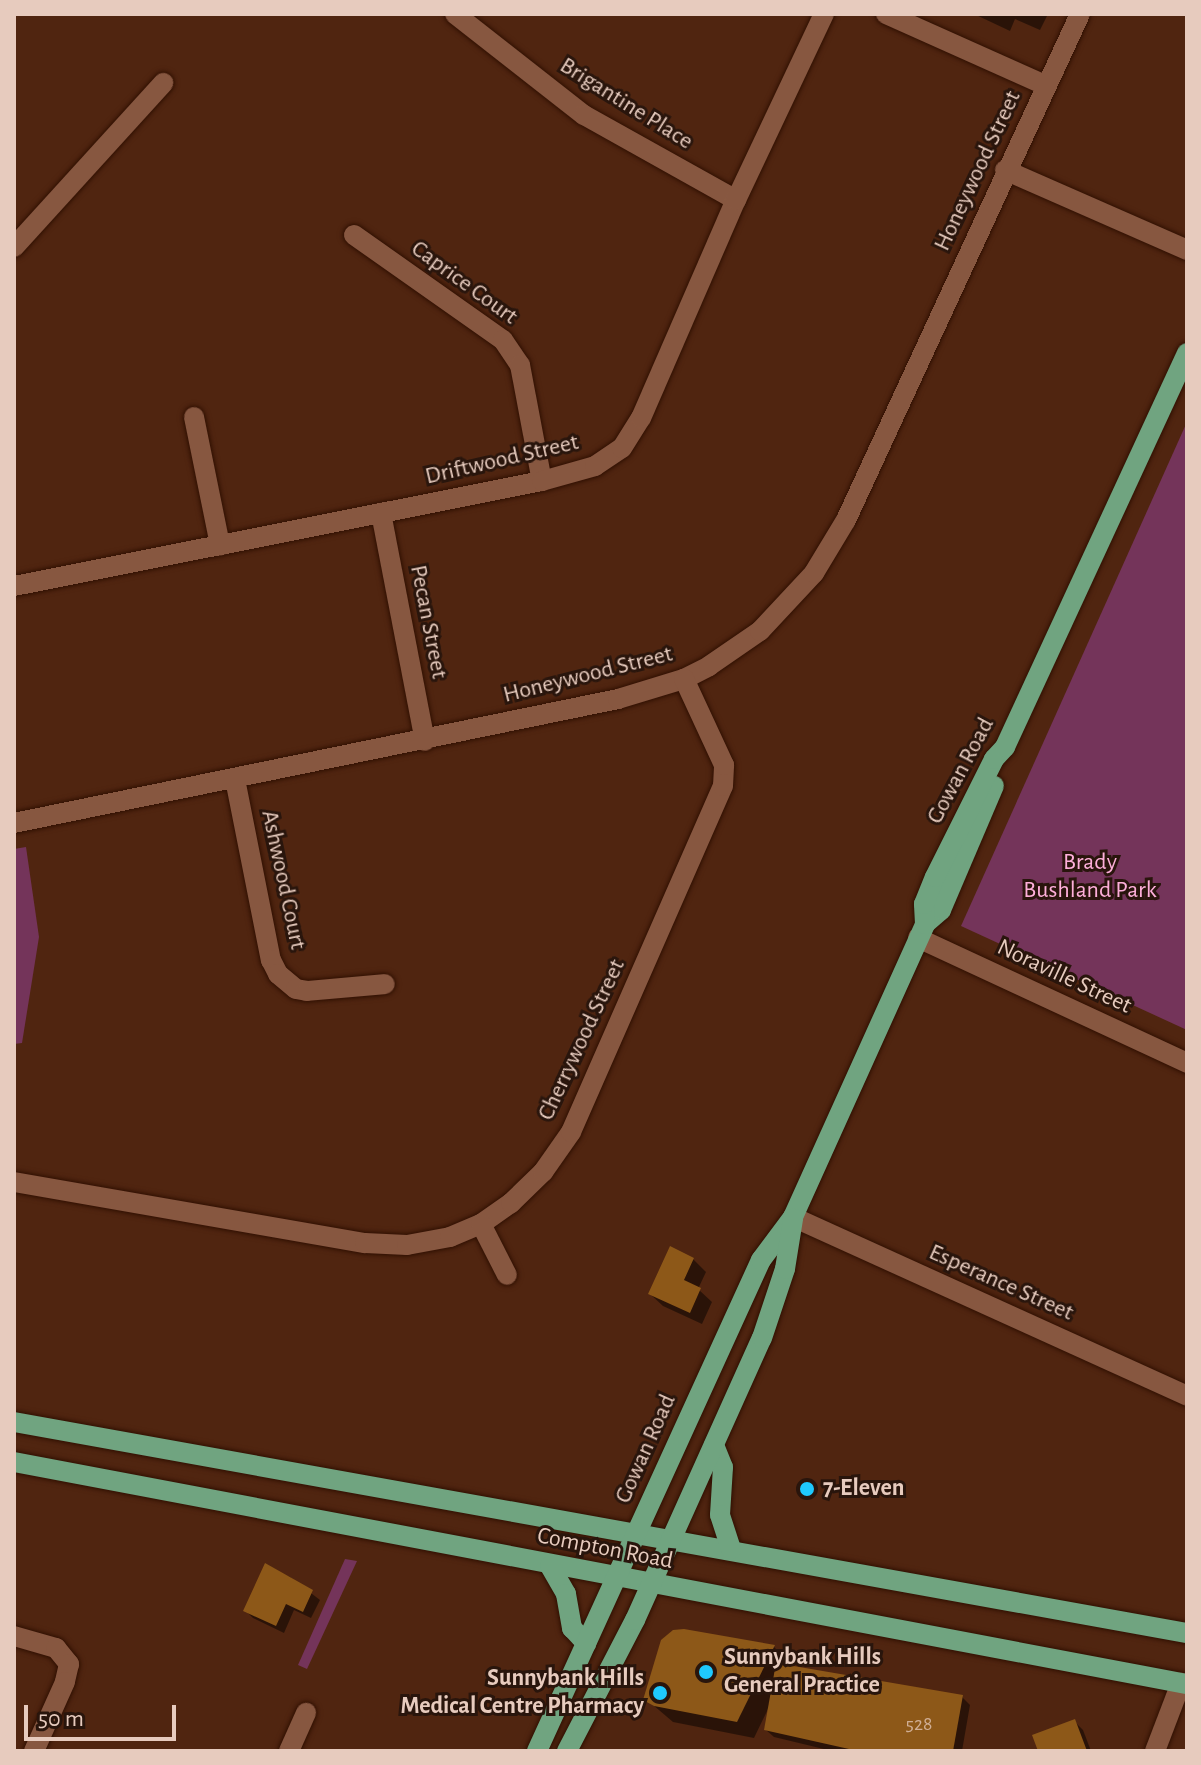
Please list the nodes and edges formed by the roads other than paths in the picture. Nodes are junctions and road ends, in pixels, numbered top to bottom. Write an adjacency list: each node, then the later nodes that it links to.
1 (455, 14): 8 (street, Brigantine Place)
2 (824, 14): 8 (street, Driftwood Street)
3 (886, 14): 6 (street)
4 (1080, 14): 6 (street, Honeywood Street)
5 (163, 83): 10 (street)
6 (1047, 86): 7 (street, Honeywood Street)
7 (1005, 170): 11 (street); 18 (street, Honeywood Street)
8 (736, 200): 14 (street, Driftwood Street)
9 (354, 235): 14 (street, Caprice Court)
10 (14, 247)
11 (1187, 250)
12 (1187, 353): 22 (main road, Gowan Road)
13 (194, 417): 16 (street)
14 (542, 481): 15 (street, Driftwood Street)
15 (381, 513): 16 (street, Driftwood Street); 19 (street, Pecan Street)
16 (220, 545): 17 (street, Driftwood Street)
17 (14, 586)
18 (684, 679): 19 (street, Honeywood Street); 27 (street, Cherrywood Street)
19 (425, 741): 20 (street, Honeywood Street)
20 (235, 779): 21 (street, Honeywood Street); 23 (street, Ashwood Court)
21 (14, 823)
22 (921, 931): 24 (street, Noraville Street); 26 (main road, Gowan Road)
23 (385, 984)
24 (1187, 1063)
25 (14, 1182): 27 (street, Cherrywood Street)
26 (793, 1217): 29 (street, Esperance Street); 31 (main road, Gowan Road); 33 (main road, Gowan Road)
27 (481, 1224): 28 (street)
28 (507, 1275)
29 (1187, 1396)
30 (14, 1422): 33 (main road, Compton Road)
31 (714, 1445): 34 (main road, Gowan Road); 35 (main road)
32 (14, 1462): 36 (main road, Compton Road)
33 (637, 1531): 34 (main road, Compton Road); 37 (main road, Gowan Road)
34 (672, 1538): 35 (main road, Compton Road); 38 (main road, Gowan Road)
35 (731, 1549): 39 (main road, Compton Road)
36 (550, 1566): 37 (main road, Compton Road); 41 (main road)
37 (616, 1578): 38 (main road, Compton Road); 41 (main road, Gowan Road)
38 (651, 1584): 42 (main road, Compton Road); 47 (main road, Gowan Road)
39 (1187, 1633)
40 (14, 1636): 44 (street)
41 (586, 1643): 46 (main road, Gowan Road)
42 (1184, 1683): 48 (street)
43 (306, 1713): 45 (street)
44 (34, 1751)
45 (289, 1751)
46 (537, 1751)
47 (567, 1751)
48 (1155, 1751)

